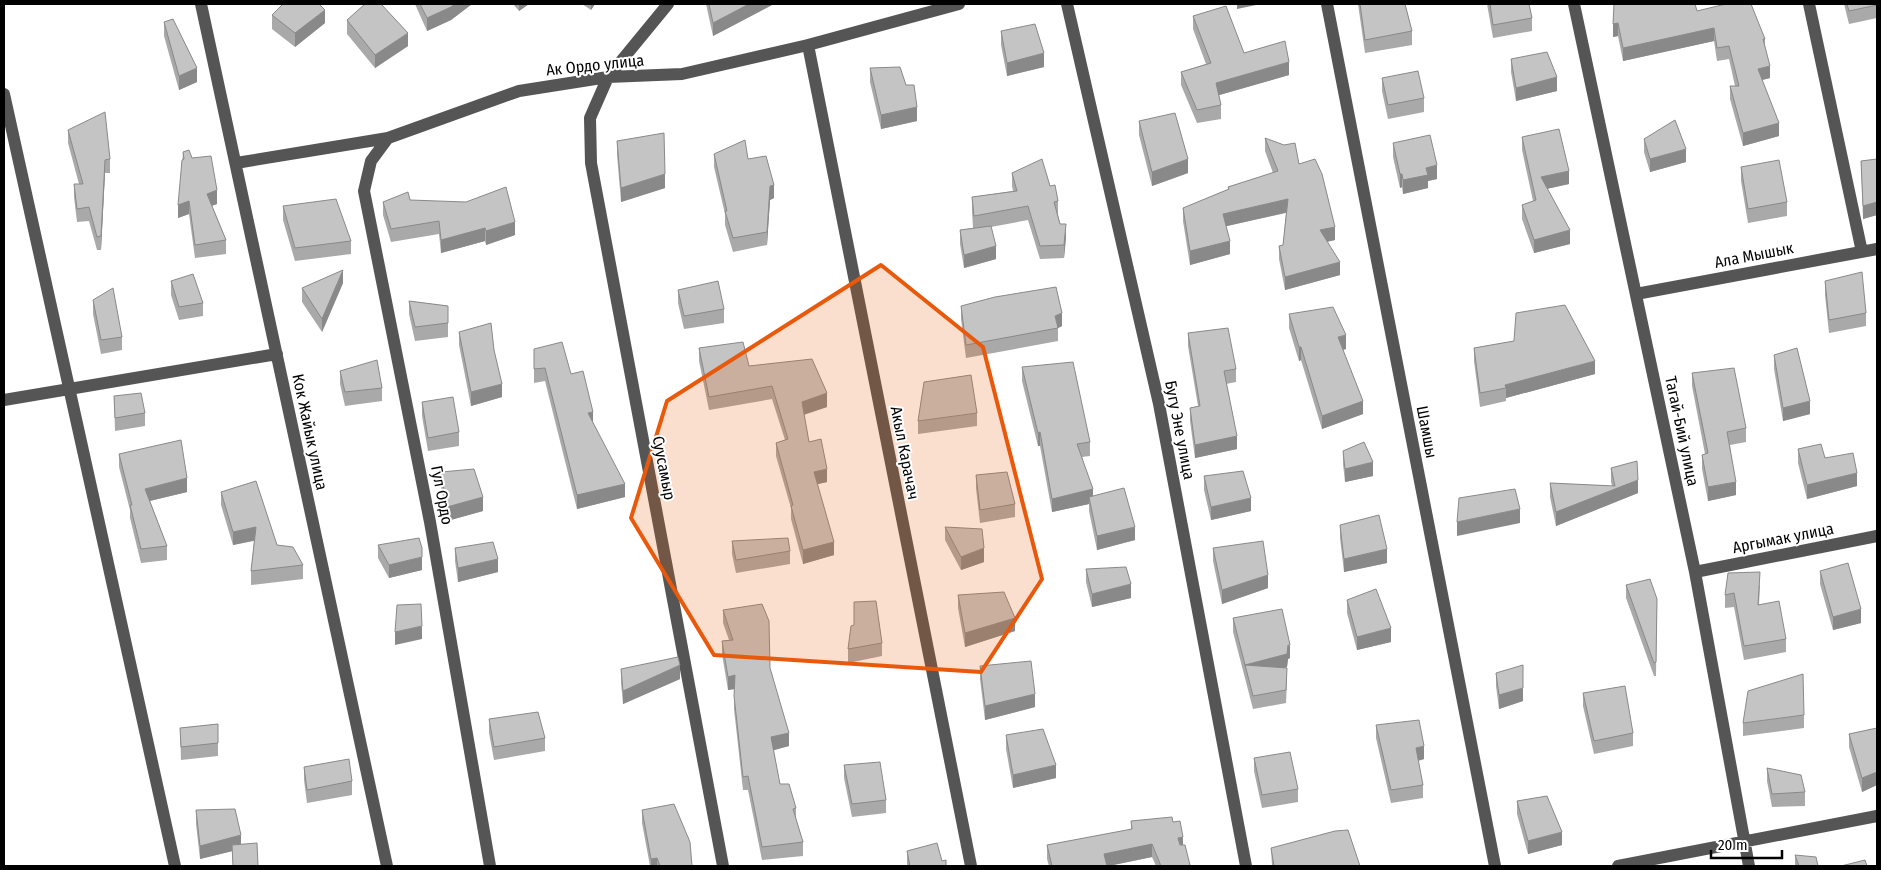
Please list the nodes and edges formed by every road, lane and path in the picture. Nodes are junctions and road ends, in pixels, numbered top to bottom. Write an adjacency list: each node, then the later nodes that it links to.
1 (201, 4): 12 (street, Кок Жайык улица)
2 (668, 4): 9 (street, Суусамыр)
3 (959, 4): 8 (street, Ак Ордо улица)
4 (1067, 4): 28 (street, Бугу Эне улица)
5 (1327, 4): 29 (street, Шамшы)
6 (1574, 4): 15 (street, Тагай-Бий улица)
7 (1809, 4): 14 (street)
8 (808, 45): 9 (street, Ак Ордо улица); 27 (street, Акыл Карачач)
9 (608, 77): 11 (street, Ак Ордо улица); 26 (street, Суусамыр)
10 (4, 94): 17 (street)
11 (388, 138): 12 (street, Ак Ордо улица); 25 (street, Гул Ордо)
12 (236, 163): 16 (street, Кок Жайык улица)
13 (1877, 249): 14 (street, Ала Мышык)
14 (1862, 252): 15 (street, Ала Мышык)
15 (1636, 294): 20 (street, Тагай-Бий улица)
16 (277, 354): 17 (street); 24 (street, Кок Жайык улица)
17 (69, 388): 18 (street); 23 (street)
18 (4, 400)
19 (1877, 536): 20 (street, Аргымак улица)
20 (1695, 572): 22 (street, Тагай-Бий улица)
21 (1877, 816): 22 (street)
22 (1744, 842): 30 (street); 31 (street, Тагай-Бий улица)
23 (175, 866)
24 (387, 866)
25 (490, 866)
26 (723, 866)
27 (971, 866)
28 (1246, 866)
29 (1496, 866)
30 (1618, 866)
31 (1748, 866)

